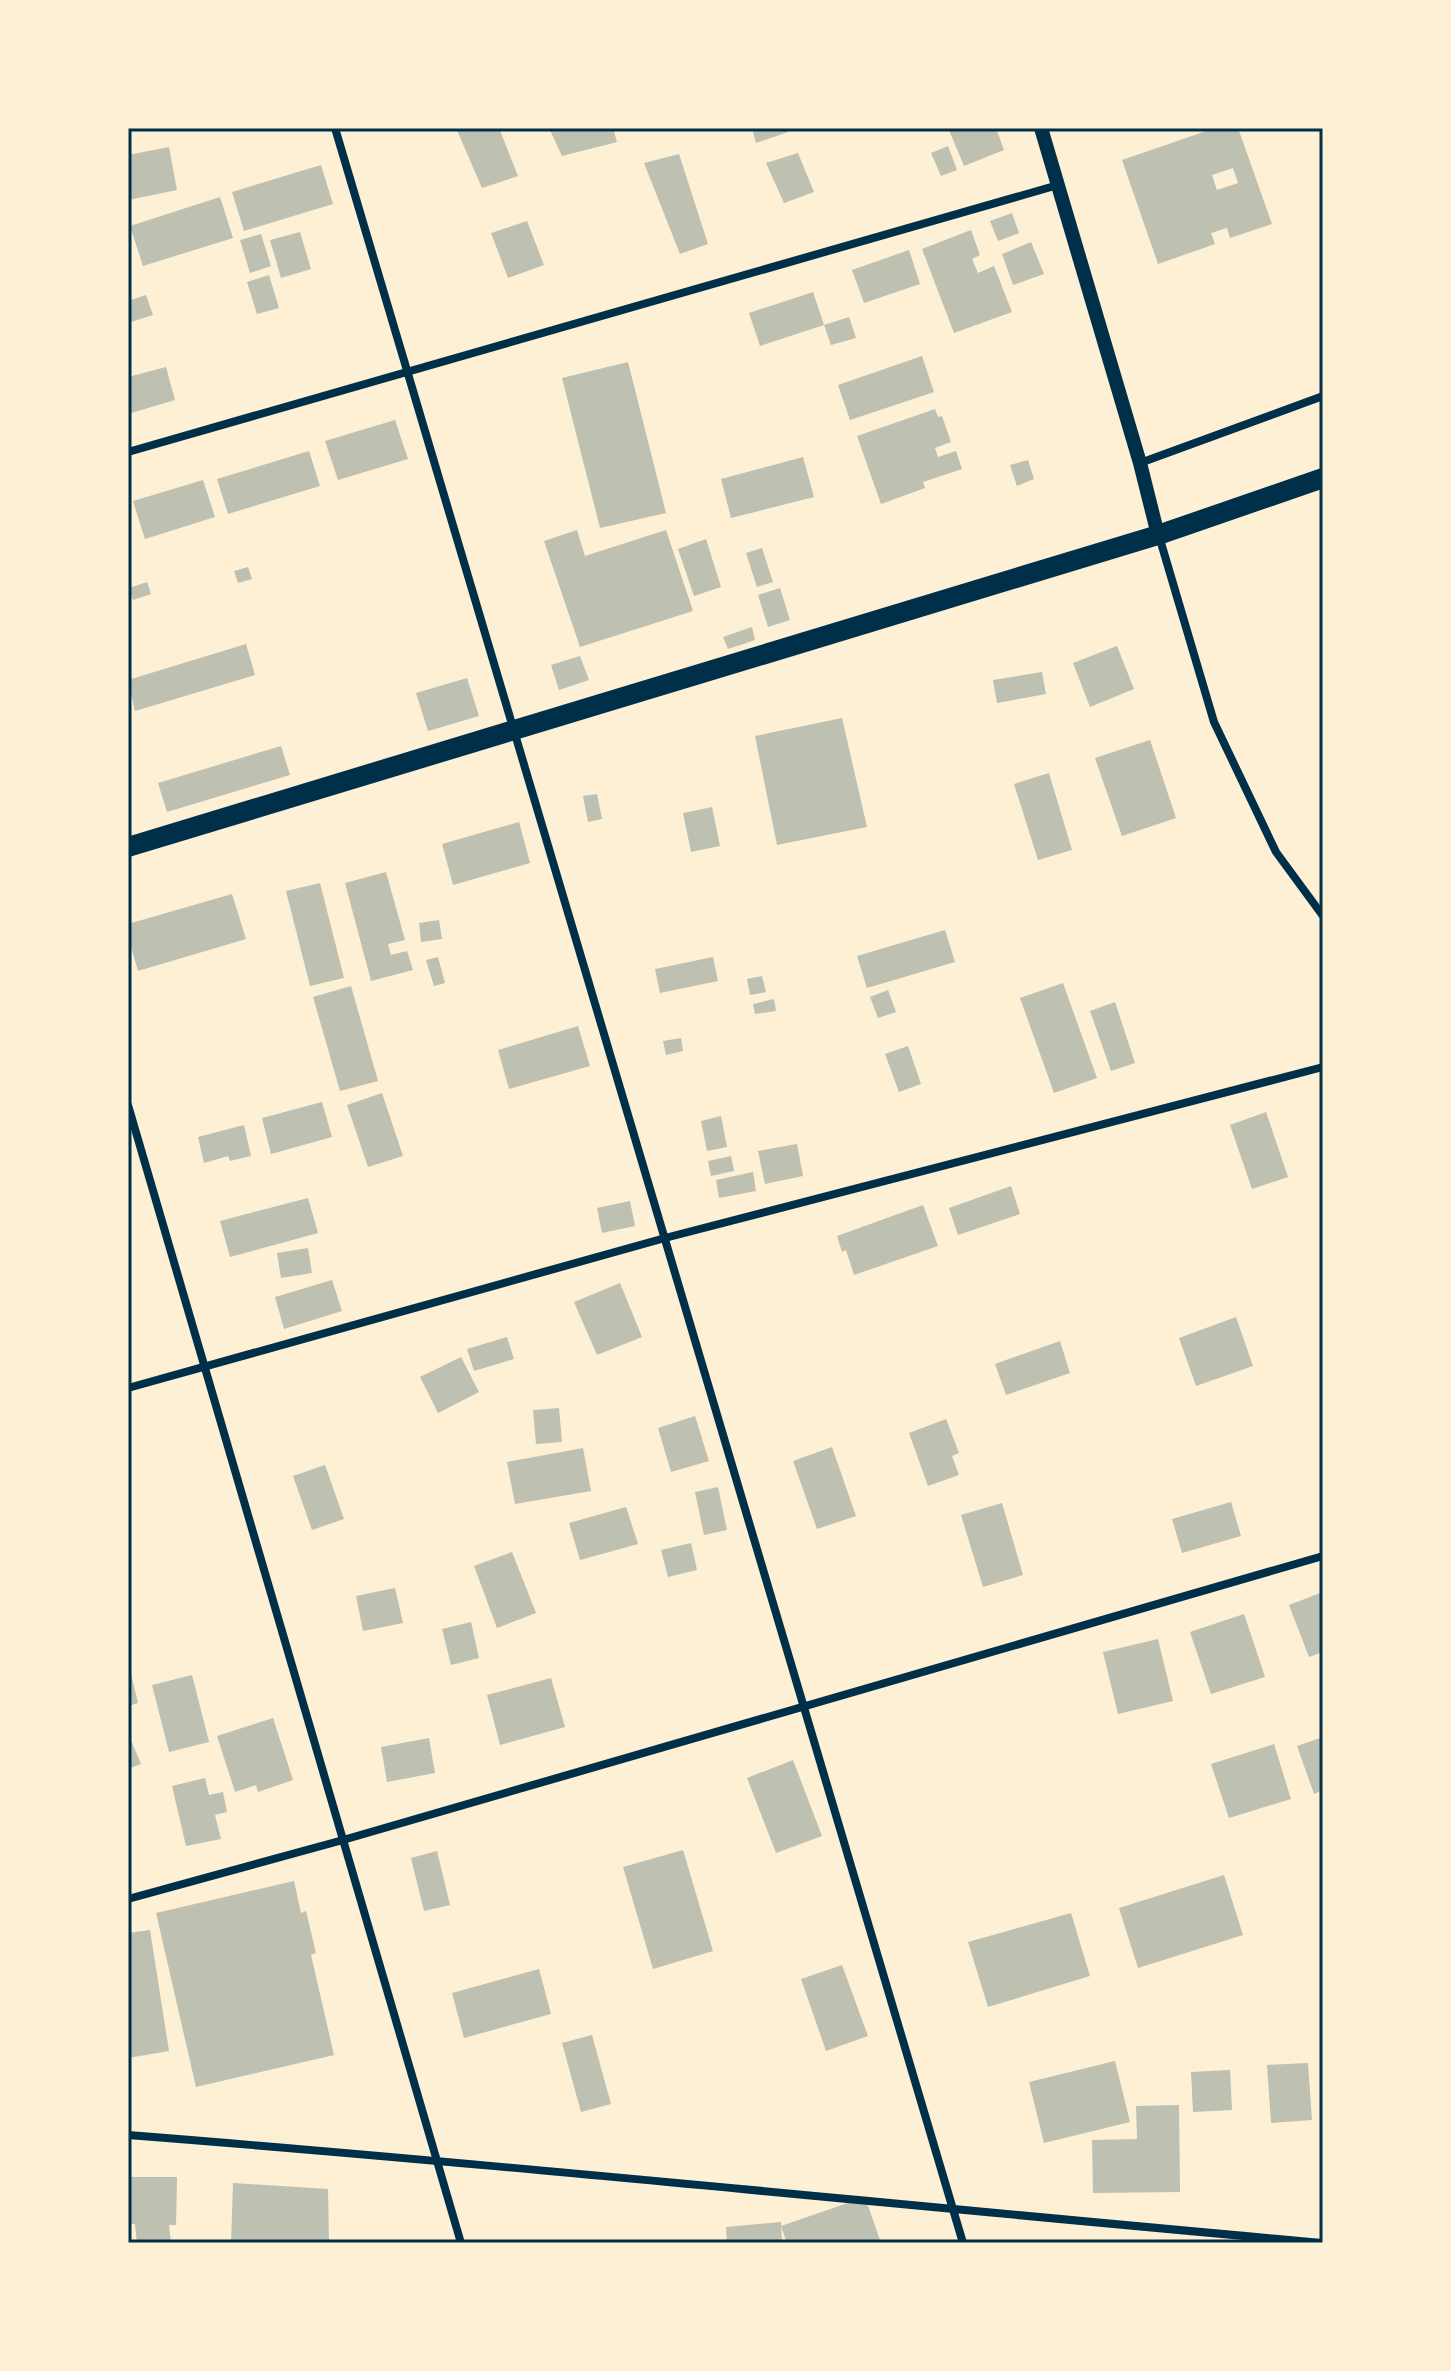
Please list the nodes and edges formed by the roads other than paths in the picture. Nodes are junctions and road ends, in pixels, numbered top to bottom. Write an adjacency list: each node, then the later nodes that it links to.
1 (335, 128): 4 (street)
2 (1041, 128): 3 (street)
3 (1058, 185): 4 (street); 7 (street)
4 (408, 372): 6 (street); 10 (street)
5 (1323, 396): 7 (street)
6 (128, 452)
7 (1140, 463): 9 (street)
8 (1323, 478): 9 (main road)
9 (1158, 535): 10 (main road); 12 (street)
10 (514, 730): 11 (main road); 15 (street)
11 (128, 847)
12 (1323, 916)
13 (1323, 1067): 15 (street)
14 (128, 1105): 16 (street)
15 (665, 1238): 16 (street); 19 (street)
16 (204, 1366): 17 (street); 20 (street)
17 (128, 1388)
18 (1323, 1556): 19 (street)
19 (804, 1706): 20 (street); 24 (street)
20 (343, 1840): 21 (street); 23 (street)
21 (128, 1899)
22 (128, 2135): 23 (street)
23 (436, 2159): 24 (street); 25 (street)
24 (953, 2210): 26 (street); 27 (street)
25 (461, 2243)
26 (963, 2243)
27 (1323, 2243)

